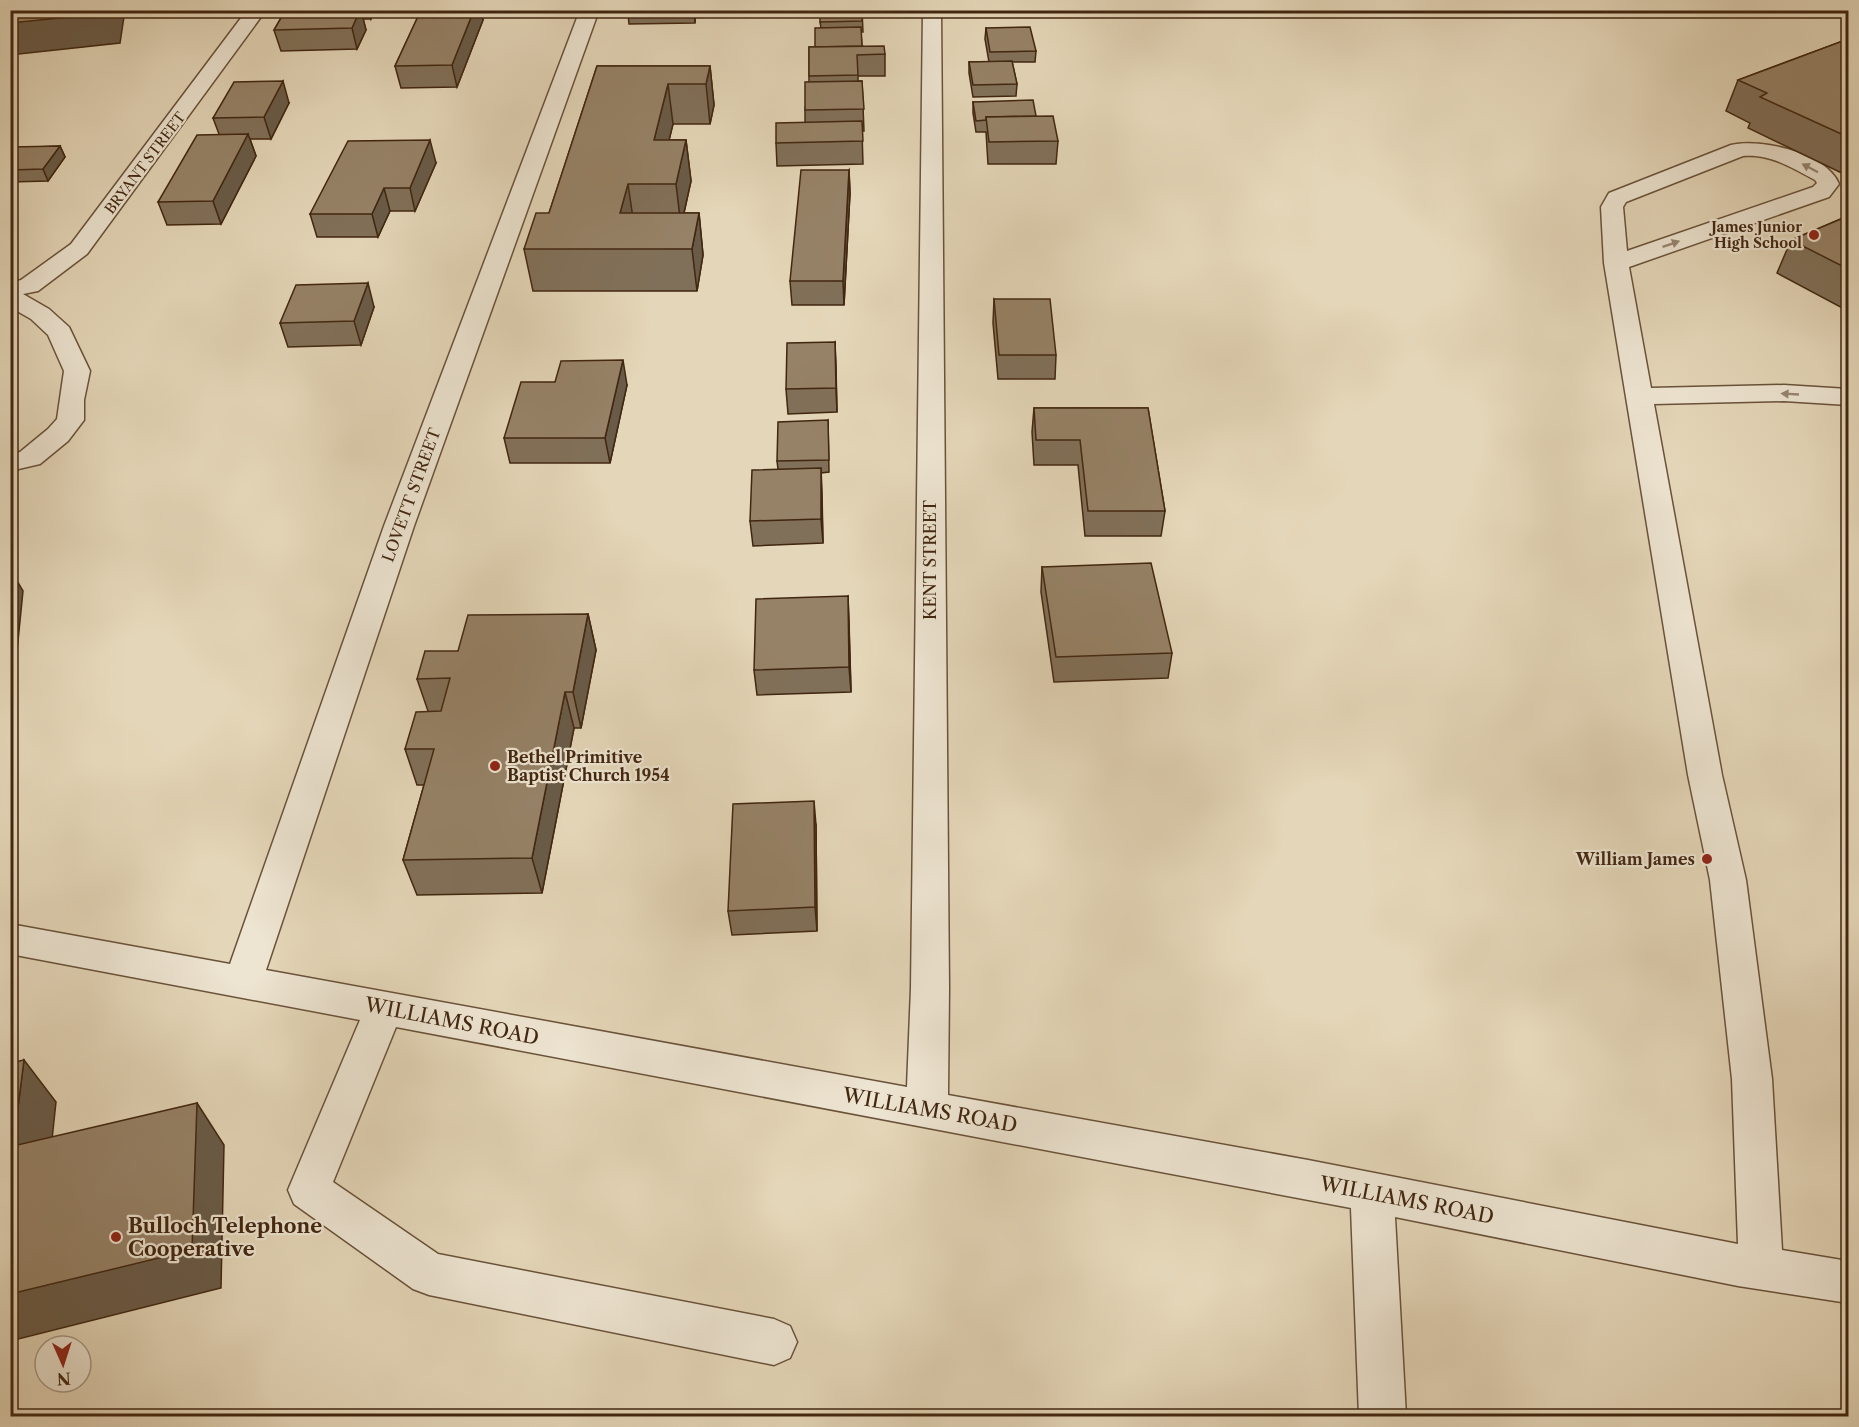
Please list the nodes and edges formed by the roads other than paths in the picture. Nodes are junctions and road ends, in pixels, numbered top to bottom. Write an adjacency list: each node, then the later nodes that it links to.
1 (258, 10): 5 (street, BRYANT STREET)
2 (590, 10): 11 (street, LOVETT STREET)
3 (932, 10): 13 (street, KENT STREET)
4 (1616, 263): 4 (street, one-way to 4); 7 (street)
5 (10, 290)
6 (10, 297): 9 (street)
7 (1640, 396): 8 (street, one-way to 7); 15 (street)
8 (1848, 397)
9 (10, 463)
10 (10, 939): 11 (street, WILLIAMS ROAD)
11 (243, 982): 12 (street, WILLIAMS ROAD)
12 (384, 1009): 13 (street, WILLIAMS ROAD); 17 (street)
13 (927, 1110): 14 (street, WILLIAMS ROAD)
14 (1372, 1193): 15 (street, WILLIAMS ROAD); 18 (street)
15 (1761, 1269): 16 (street, WILLIAMS ROAD)
16 (1848, 1282)
17 (774, 1342)
18 (1382, 1416)

